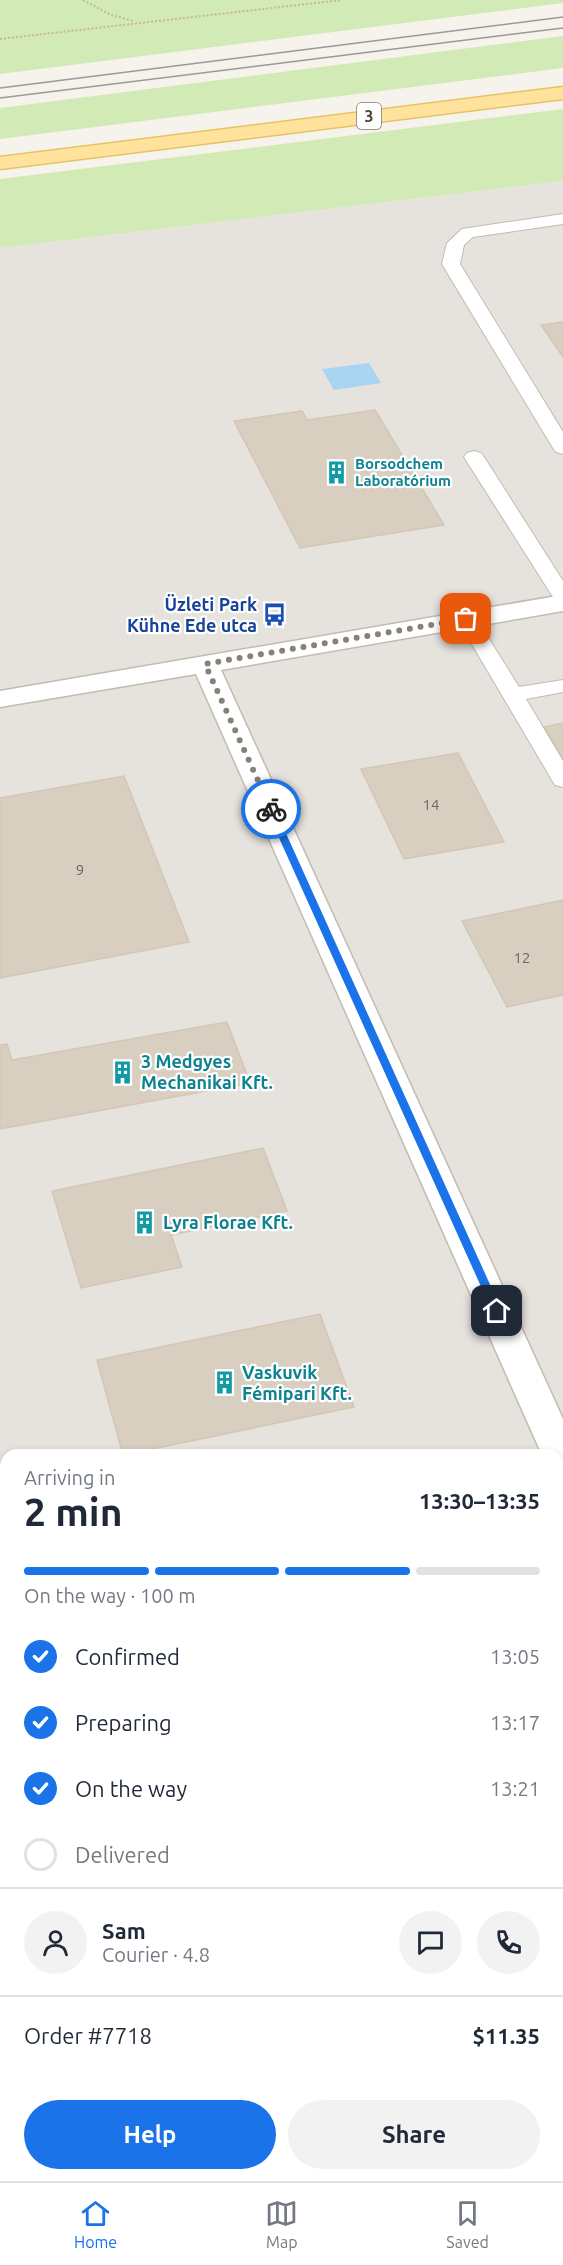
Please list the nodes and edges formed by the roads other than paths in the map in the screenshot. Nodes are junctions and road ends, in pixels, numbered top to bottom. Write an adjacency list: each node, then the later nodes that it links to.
1 (563, 93): 2 (main road, 3)
2 (0, 163)
3 (563, 219): 4 (lane)
4 (563, 448)
5 (474, 457): 6 (lane)
6 (563, 597)
7 (563, 603): 8 (street)
8 (466, 619): 9 (street); 11 (lane)
9 (205, 664): 12 (street); 14 (street)
10 (563, 686): 11 (lane)
11 (512, 695): 13 (lane)
12 (0, 699)
13 (563, 780)
14 (558, 1449)

